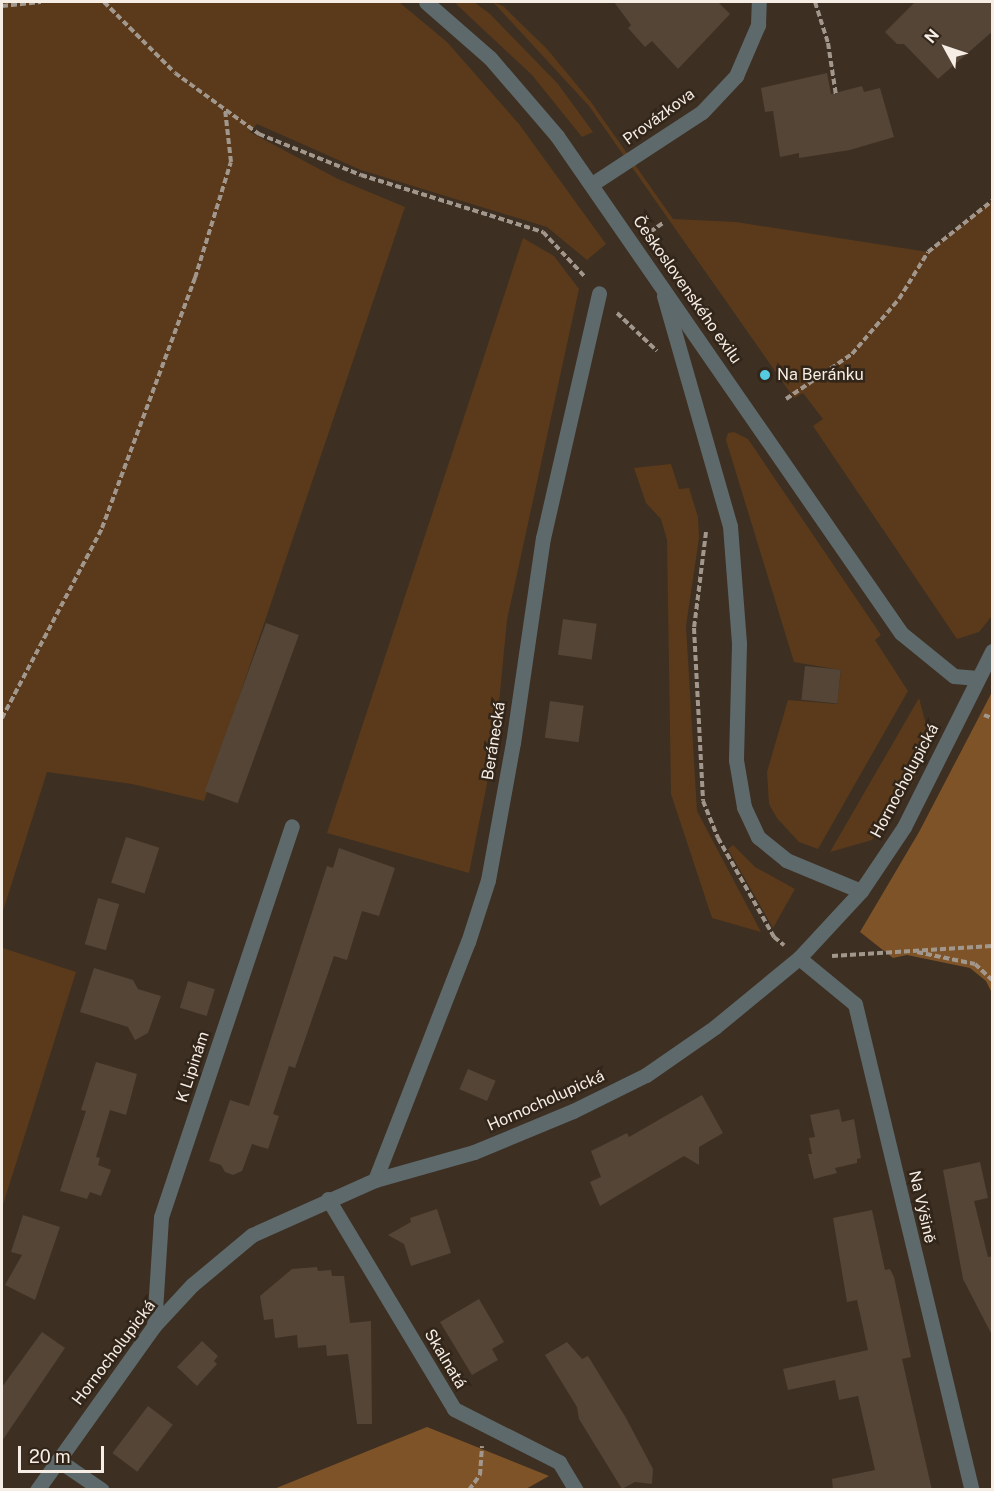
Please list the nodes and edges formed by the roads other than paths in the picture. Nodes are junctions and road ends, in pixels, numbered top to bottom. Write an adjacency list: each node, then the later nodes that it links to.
1 (426, 2): 3 (street, Československého exilu)
2 (759, 2): 3 (street, Provázkova)
3 (592, 184): 4 (street, Československého exilu)
4 (660, 283): 7 (street, Československého exilu); 9 (street)
5 (599, 294): 11 (street, Beránecká)
6 (993, 651): 7 (street, Hornocholupická)
7 (978, 678): 9 (street, Hornocholupická)
8 (292, 826): 13 (street, K Lipinám)
9 (861, 891): 10 (street, Hornocholupická)
10 (799, 958): 11 (street, Hornocholupická); 18 (street, Na Výšině)
11 (375, 1180): 12 (street, Hornocholupická)
12 (328, 1199): 13 (street, Hornocholupická); 17 (street, Skalnatá)
13 (154, 1326): 14 (street, Hornocholupická)
14 (58, 1460): 15 (street, Hornocholupická); 16 (street)
15 (37, 1490)
16 (102, 1490)
17 (576, 1490)
18 (972, 1490)

